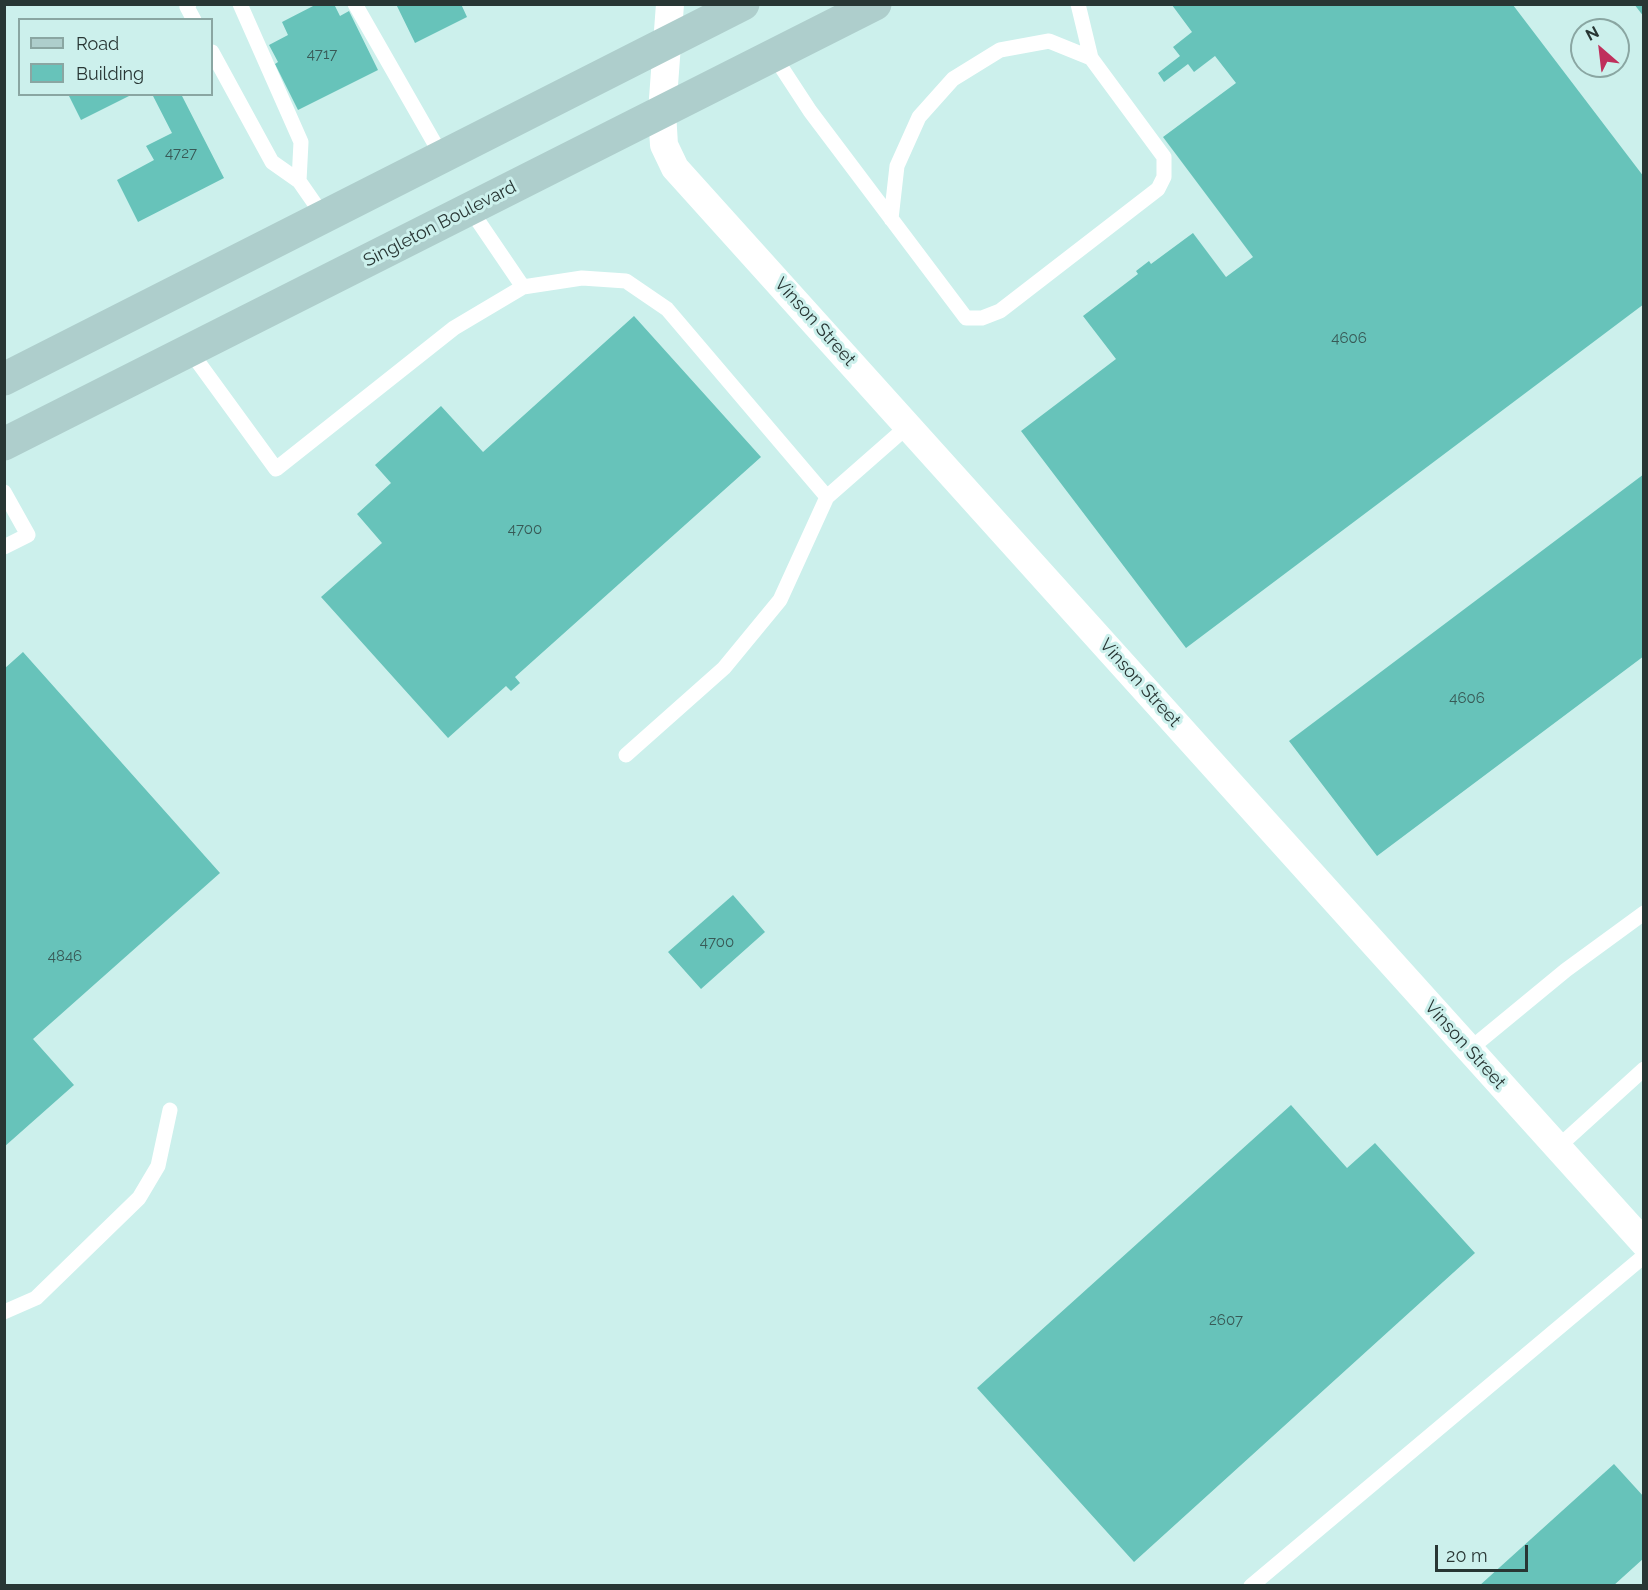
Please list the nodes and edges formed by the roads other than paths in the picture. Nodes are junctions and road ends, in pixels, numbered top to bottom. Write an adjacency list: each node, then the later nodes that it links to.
1 (189, 4): 8 (lane)
2 (240, 4): 15 (lane)
3 (355, 4): 14 (lane)
4 (670, 4): 9 (street, Vinson Street)
5 (743, 4): 9 (main road)
6 (875, 4): 11 (main road, Singleton Boulevard)
7 (1078, 4): 12 (lane)
8 (193, 18)
9 (668, 43): 13 (street, Vinson Street); 14 (main road)
10 (213, 54): 15 (lane)
11 (774, 56): 13 (main road, Singleton Boulevard); 18 (lane)
12 (1091, 58): 18 (lane); 18 (lane)
13 (662, 112): 16 (main road, Singleton Boulevard); 22 (street, Vinson Street)
14 (443, 158): 17 (main road)
15 (299, 180): 17 (lane)
16 (470, 209): 19 (lane); 20 (main road, Singleton Boulevard)
17 (324, 217): 21 (main road)
18 (891, 219)
19 (523, 287): 20 (lane); 25 (lane)
20 (190, 351): 23 (main road, Singleton Boulevard)
21 (4, 379)
22 (909, 425): 25 (lane); 29 (street, Vinson Street)
23 (7, 437)
24 (4, 492): 26 (lane)
25 (827, 497): 27 (lane)
26 (4, 547)
27 (626, 755)
28 (1644, 914): 29 (lane)
29 (1470, 1049): 32 (street, Vinson Street)
30 (1644, 1069): 32 (lane)
31 (170, 1110): 35 (lane)
32 (1558, 1147): 33 (street, Vinson Street)
33 (1644, 1243)
34 (1644, 1256): 36 (lane)
35 (4, 1312)
36 (1251, 1586)

